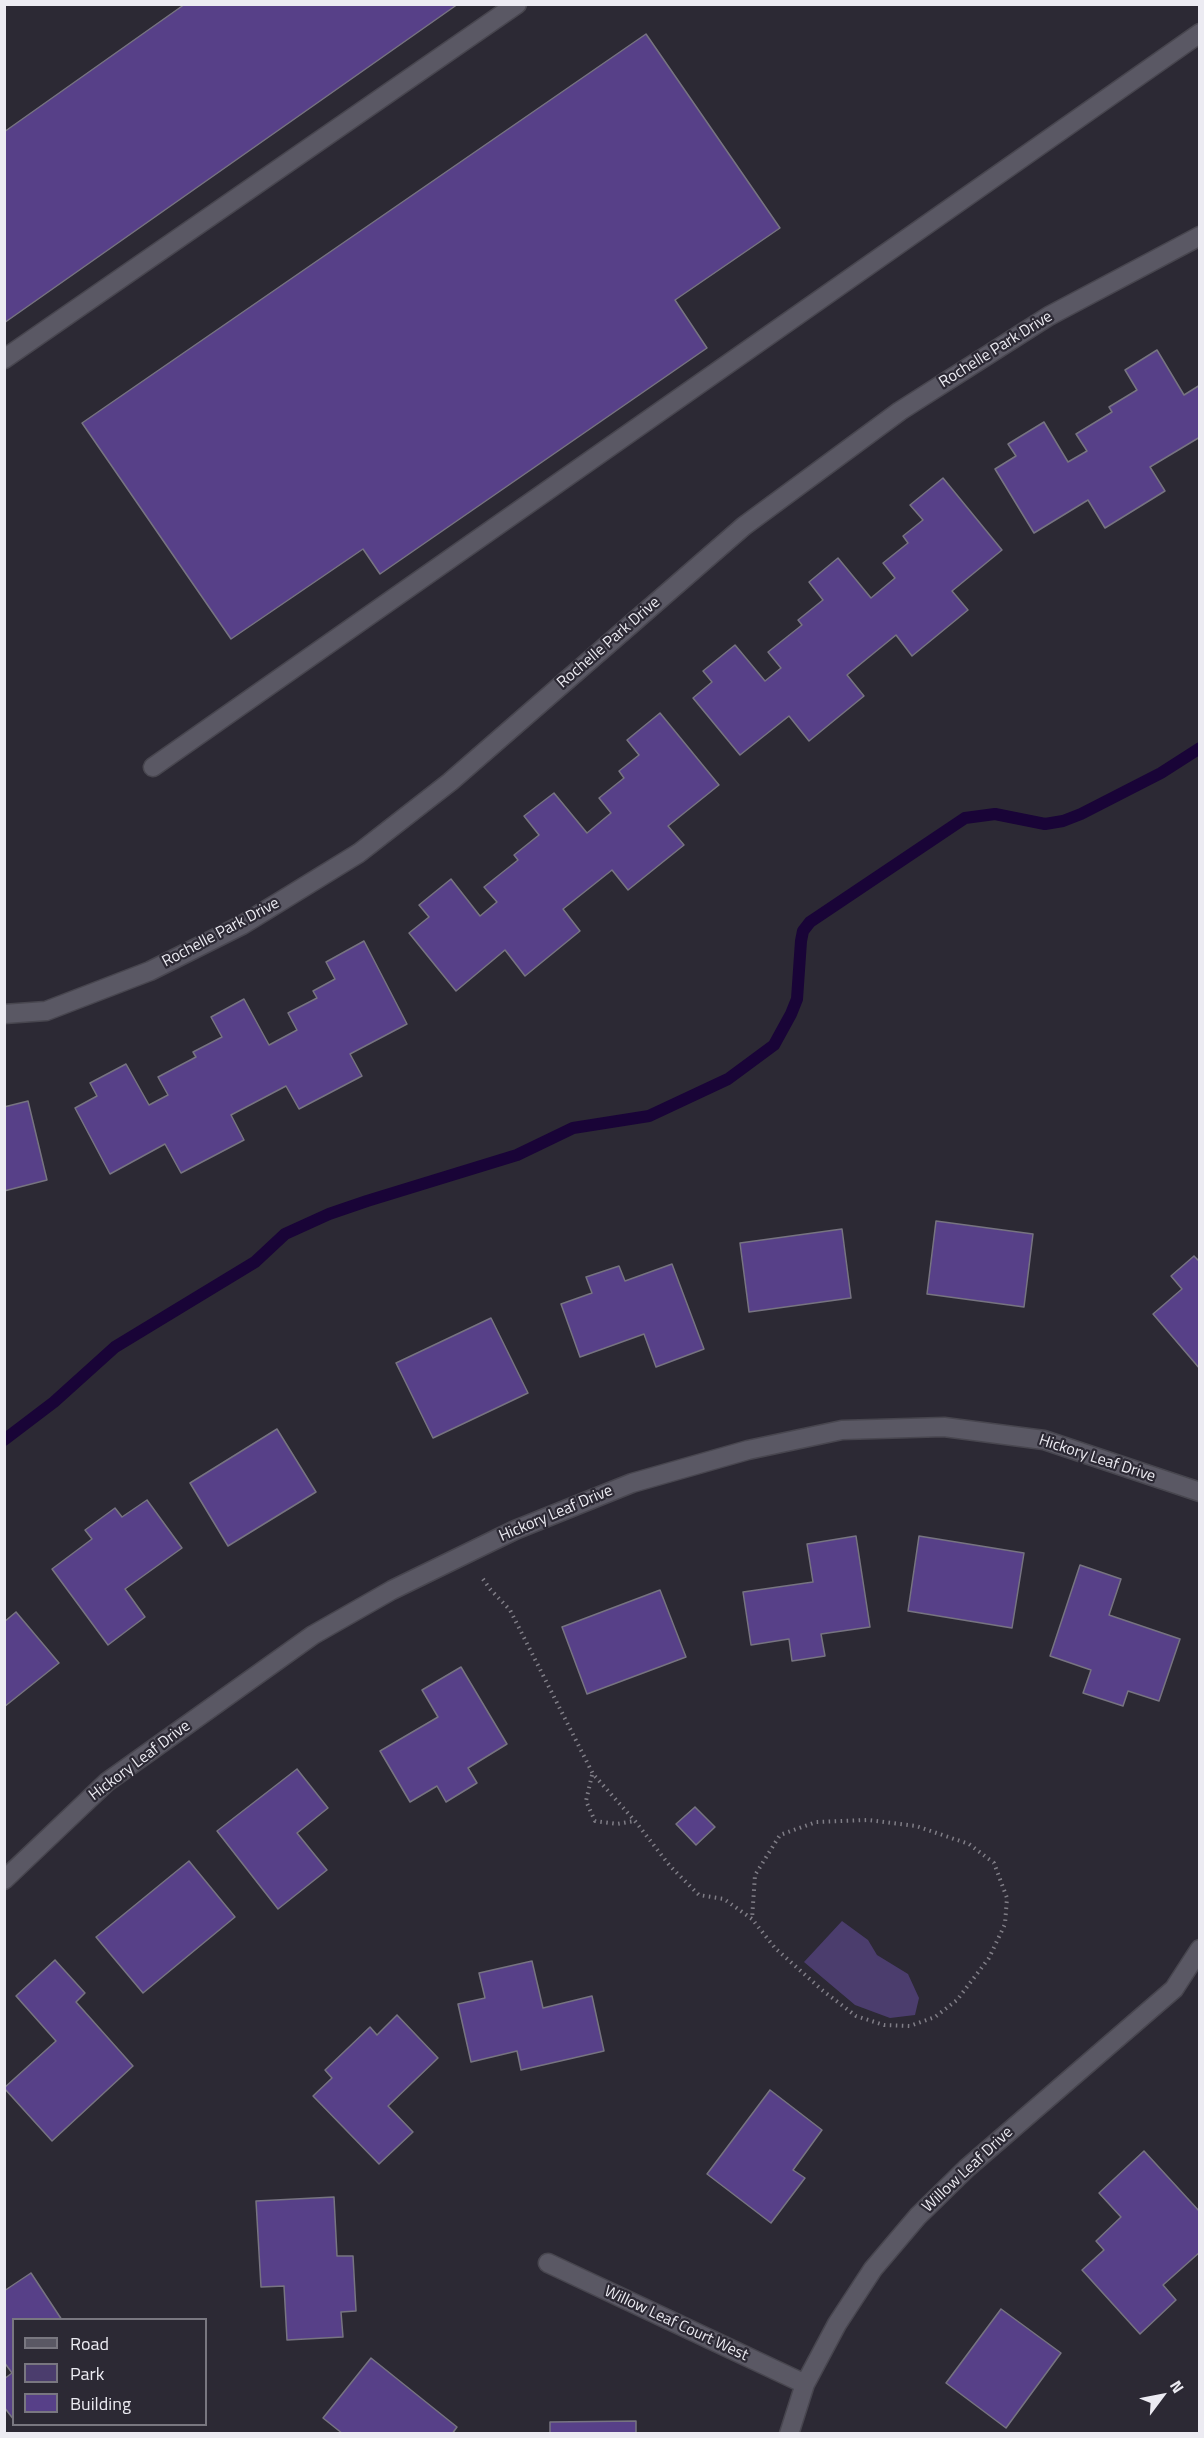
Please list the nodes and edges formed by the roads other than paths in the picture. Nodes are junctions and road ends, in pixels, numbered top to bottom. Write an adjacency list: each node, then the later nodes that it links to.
1 (517, 4): 4 (street)
2 (1200, 33): 5 (street)
3 (1200, 236): 6 (street, Rochelle Park Drive)
4 (4, 359)
5 (153, 767)
6 (4, 1014)
7 (1200, 1492): 8 (street, Hickory Leaf Drive)
8 (4, 1880)
9 (1200, 1949): 11 (street, Willow Leaf Drive)
10 (548, 2263): 11 (street, Willow Leaf Court West)
11 (805, 2384): 12 (street, Willow Leaf Drive)
12 (789, 2433)

